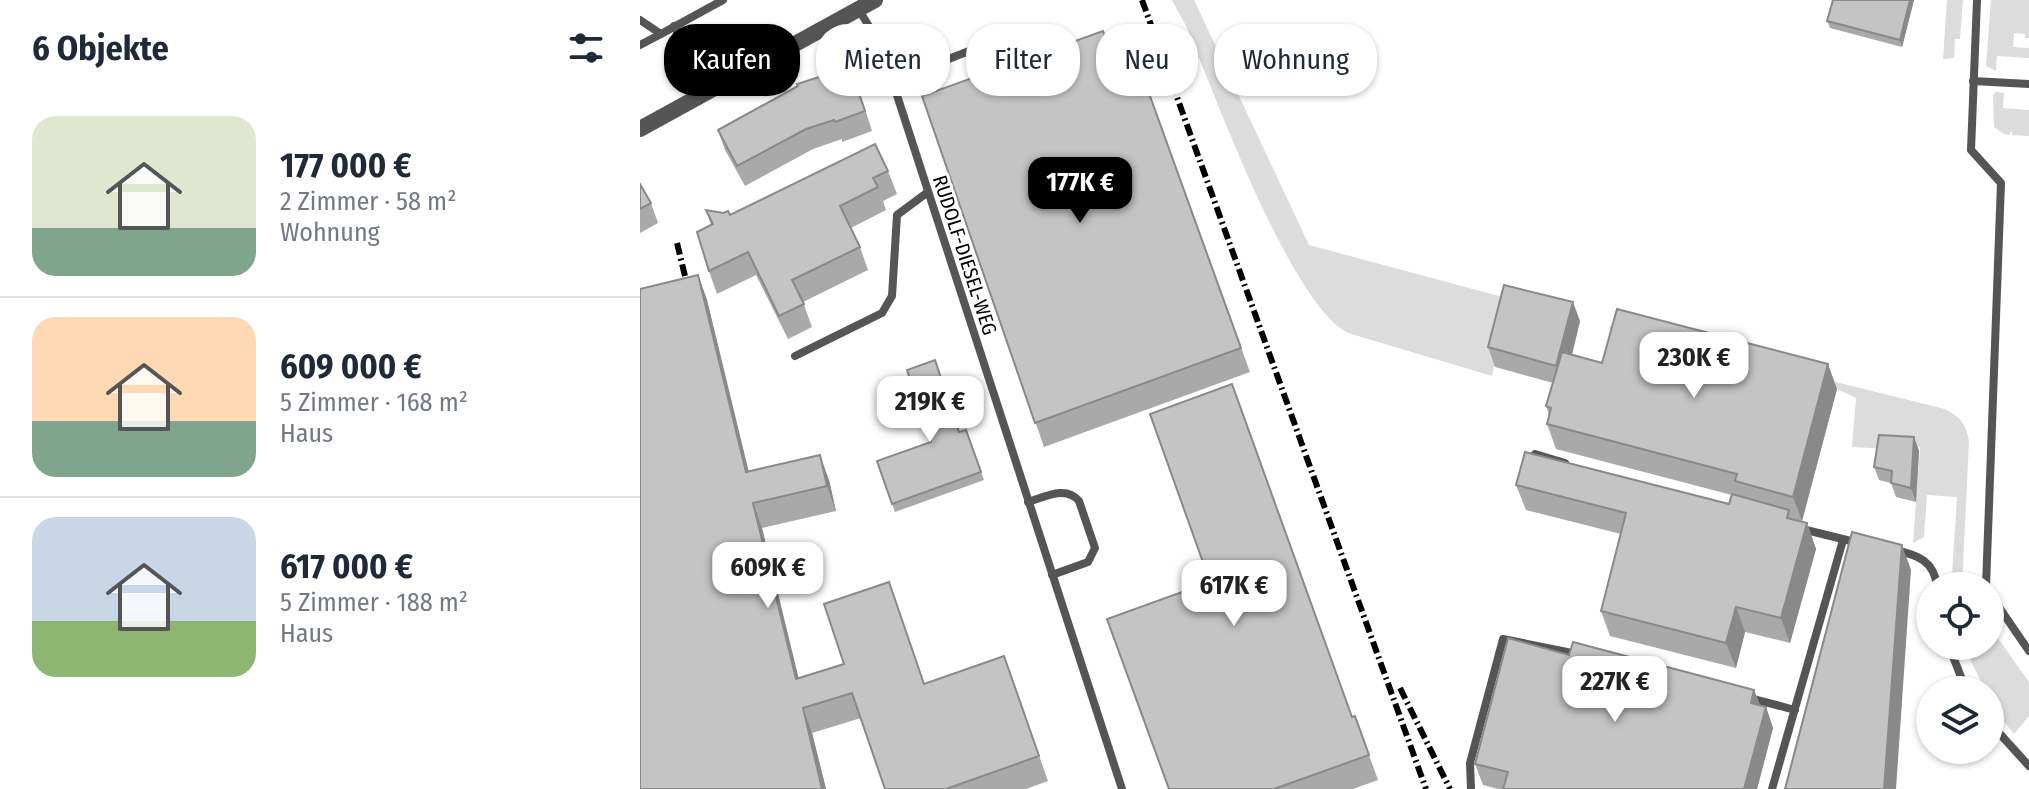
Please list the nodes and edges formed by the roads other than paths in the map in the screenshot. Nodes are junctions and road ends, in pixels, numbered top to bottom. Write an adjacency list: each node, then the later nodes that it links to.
1 (723, 0): 6 (lane)
2 (875, 0): 4 (street)
3 (1977, 0): 11 (lane)
4 (859, 9): 7 (lane, RUDOLF-DIESEL-WEG); 14 (street)
5 (640, 20): 9 (lane)
6 (678, 24)
7 (868, 24)
8 (664, 32): 9 (lane)
9 (661, 34): 10 (lane)
10 (640, 45)
11 (1973, 81): 12 (lane); 25 (lane)
12 (2029, 84)
13 (897, 96): 15 (lane, RUDOLF-DIESEL-WEG)
14 (640, 129)
15 (928, 192): 16 (lane); 19 (lane, RUDOLF-DIESEL-WEG)
16 (795, 356)
17 (1535, 454): 18 (lane)
18 (1580, 467)
19 (1028, 502): 26 (lane, RUDOLF-DIESEL-WEG); 26 (lane)
20 (1785, 524): 21 (lane)
21 (1843, 540): 22 (lane); 31 (lane)
22 (1871, 545)
23 (1885, 548): 24 (lane)
24 (1934, 572)
25 (1987, 572)
26 (1052, 575): 34 (lane, RUDOLF-DIESEL-WEG)
27 (2004, 614): 28 (lane)
28 (2029, 651)
29 (1593, 658): 35 (lane)
30 (1737, 694): 31 (lane)
31 (1795, 710): 36 (lane)
32 (2004, 738): 33 (lane)
33 (2029, 766)
34 (1122, 789)
35 (1471, 789)
36 (1772, 789)

